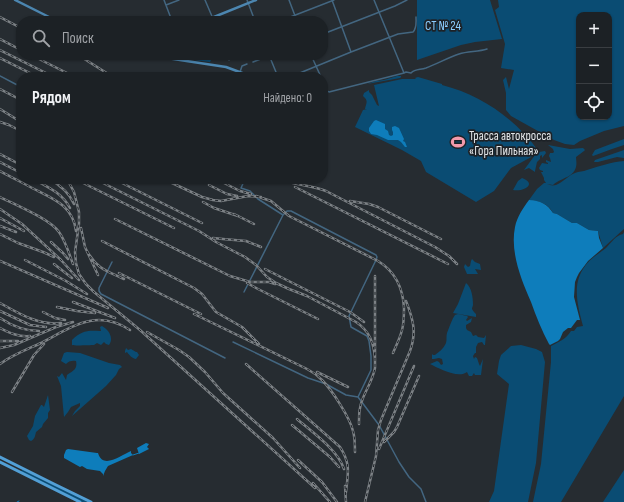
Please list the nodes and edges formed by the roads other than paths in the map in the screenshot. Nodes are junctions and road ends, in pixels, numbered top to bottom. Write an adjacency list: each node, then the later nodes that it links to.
1 (15, 0): 14 (street)
2 (164, 0): 11 (street)
3 (179, 0): 11 (street)
4 (205, 0): 16 (street)
5 (256, 0): 10 (street)
6 (289, 0): 13 (street)
7 (333, 0): 13 (street); 20 (street)
8 (374, 0): 12 (street)
9 (407, 0): 12 (street)
10 (248, 1): 17 (street); 18 (street)
11 (166, 5): 15 (street)
12 (378, 12): 20 (street); 22 (street)
13 (295, 15)
14 (47, 16)
15 (170, 16)
16 (212, 16)
17 (214, 16)
18 (253, 16)
19 (416, 17): 22 (street)
20 (342, 27): 21 (street); 24 (street)
21 (328, 32)
22 (389, 38): 24 (street); 36 (street)
23 (487, 49): 36 (street)
24 (351, 52): 31 (street)
25 (188, 60): 32 (street)
26 (258, 60): 29 (street)
27 (272, 60): 33 (street)
28 (313, 60): 31 (street)
29 (253, 62)
30 (247, 64): 32 (street)
31 (316, 67): 34 (street); 35 (street)
32 (240, 72)
33 (276, 72)
34 (303, 72)
35 (318, 72)
36 (404, 73): 39 (street)
37 (0, 76): 38 (street)
38 (16, 84)
39 (328, 91)
40 (243, 184): 41 (street)
41 (283, 215): 43 (street); 46 (street)
42 (112, 262): 45 (street)
43 (244, 292)
44 (233, 342): 46 (street)
45 (225, 358)
46 (358, 397): 54 (street)
47 (0, 457): 49 (main road)
48 (0, 462): 51 (main road)
49 (16, 465): 50 (main road); 51 (main road)
50 (20, 467): 51 (main road); 53 (main road)
51 (16, 470): 52 (main road)
52 (80, 502)
53 (91, 502)
54 (426, 502)

